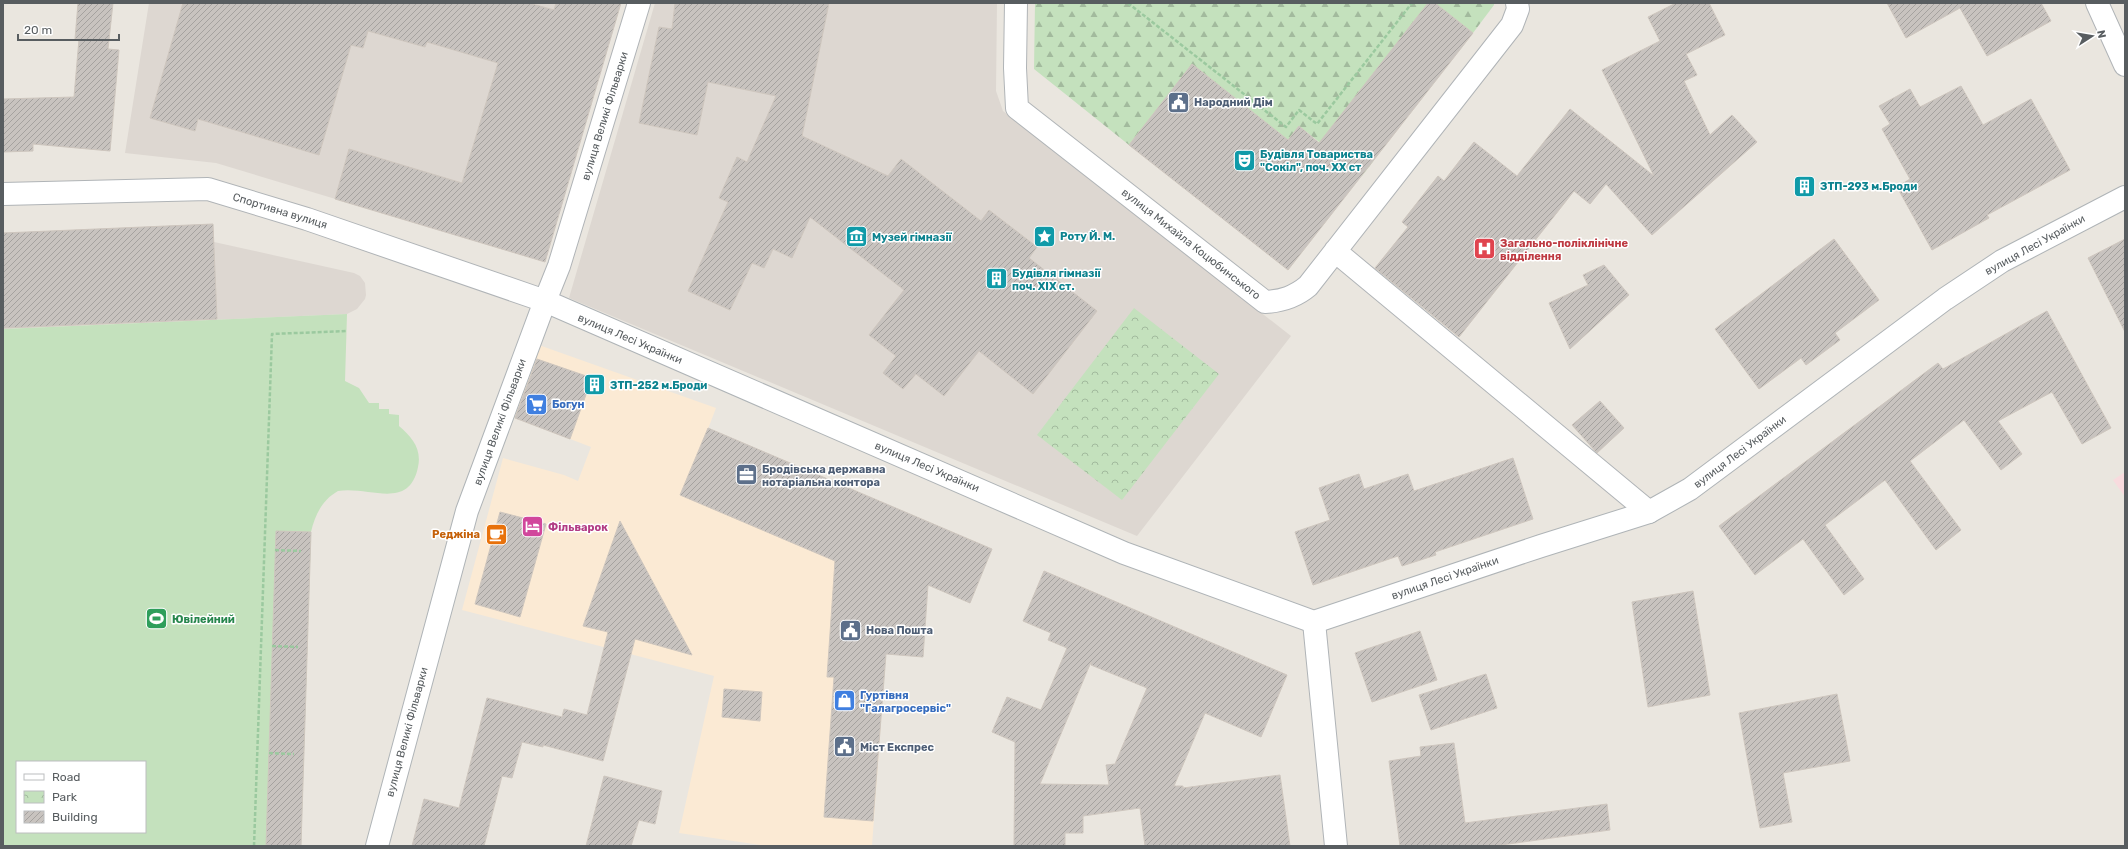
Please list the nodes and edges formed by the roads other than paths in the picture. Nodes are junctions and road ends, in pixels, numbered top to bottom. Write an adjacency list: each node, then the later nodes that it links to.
1 (639, 3): 9 (street, вулиця Великі Фільварки)
2 (1016, 3): 8 (street, вулиця Михайла Коцюбинського)
3 (1517, 3): 8 (street, вулиця Михайла Коцюбинського)
4 (2098, 3): 5 (street)
5 (2125, 65)
6 (3, 194): 9 (street, Спортивна вулиця)
7 (2125, 197): 10 (street, вулиця Лесі Українки)
8 (1334, 251): 10 (street)
9 (545, 301): 11 (street, вулиця Лесі Українки); 12 (street, вулиця Великі Фільварки)
10 (1650, 512): 11 (street, вулиця Лесі Українки)
11 (1314, 622): 13 (street)
12 (377, 846)
13 (1336, 846)

